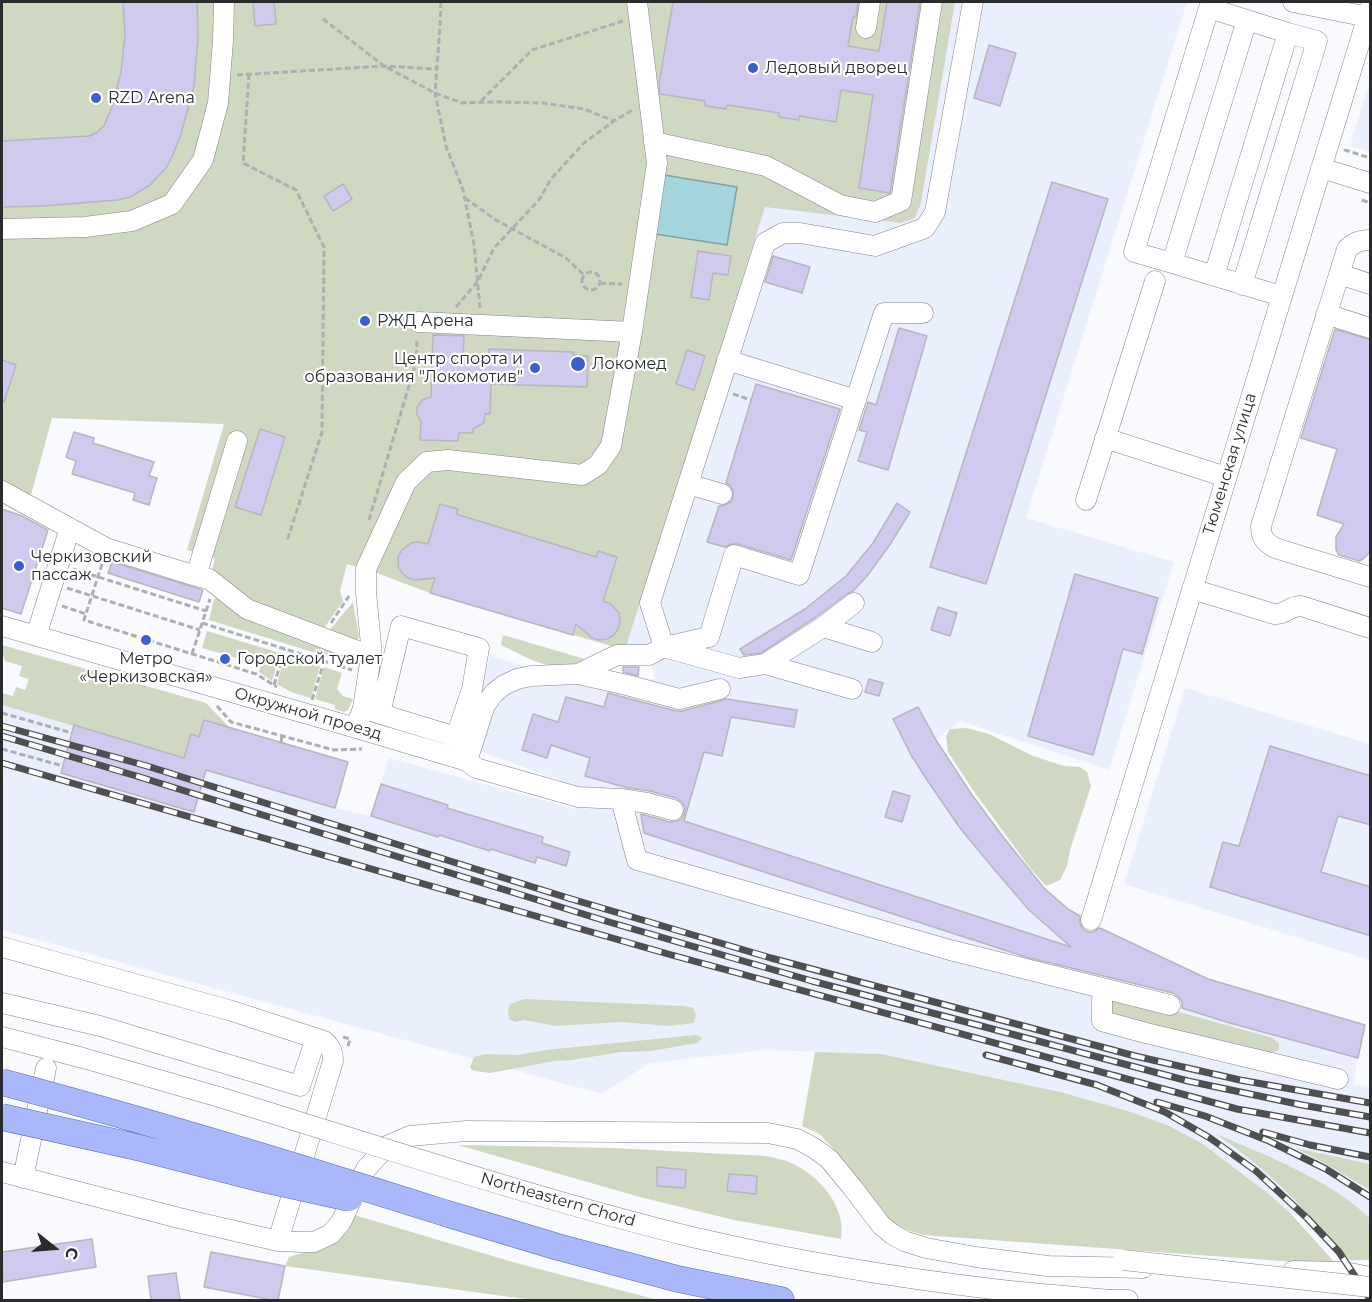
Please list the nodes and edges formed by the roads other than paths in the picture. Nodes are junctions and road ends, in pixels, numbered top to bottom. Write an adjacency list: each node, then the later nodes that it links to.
1 (224, 2): 14 (street)
2 (870, 2): 9 (street)
3 (932, 2): 11 (street)
4 (973, 2): 28 (street)
5 (1293, 2): 7 (street)
6 (638, 8): 11 (street)
7 (1369, 13): 12 (street, Тюменская улица)
8 (1247, 20): 10 (street); 16 (street); 16 (street)
9 (866, 28)
10 (1288, 33): 18 (street); 21 (street)
11 (654, 142): 27 (street)
12 (1321, 168): 13 (street); 22 (street, Тюменская улица)
13 (1371, 183)
14 (2, 229)
15 (1371, 240): 17 (street)
16 (1172, 263): 18 (street)
17 (1339, 274): 20 (street); 24 (street)
18 (1214, 276): 21 (street)
19 (1155, 281): 30 (street)
20 (1371, 284)
21 (1242, 285): 22 (street)
22 (1281, 297): 32 (street, Тюменская улица)
23 (923, 313): 29 (street)
24 (1326, 314): 26 (street); 39 (street)
25 (418, 322): 27 (street)
26 (1371, 328)
27 (632, 332): 49 (street)
28 (727, 360): 29 (street); 33 (street)
29 (856, 400): 47 (street)
30 (1105, 438): 32 (street); 36 (street)
31 (237, 441): 38 (street)
32 (1226, 477): 40 (street, Тюменская улица)
33 (688, 484): 35 (street); 47 (street)
34 (2, 491): 37 (street)
35 (722, 494)
36 (1086, 500)
37 (70, 528): 38 (street); 45 (street)
38 (196, 576): 49 (street)
39 (1371, 578)
40 (1192, 589): 44 (street); 59 (street, Тюменская улица)
41 (854, 603): 43 (street)
42 (2, 626): 45 (street, Окружной проезд)
43 (823, 627): 46 (street); 48 (street)
44 (1371, 628)
45 (36, 636): 54 (street, Окружной проезд)
46 (872, 642)
47 (664, 647): 48 (street); 50 (street)
48 (765, 664): 52 (street)
49 (369, 666): 53 (street)
50 (578, 674): 51 (street); 55 (street)
51 (720, 689)
52 (852, 689)
53 (371, 711): 54 (street); 55 (street); 55 (street)
54 (356, 728): 56 (street, Окружной проезд)
55 (465, 740): 56 (street)
56 (471, 770): 57 (street, Окружной проезд)
57 (621, 799): 58 (street, Окружной проезд); 61 (street)
58 (673, 810)
59 (1091, 920)
60 (2, 947): 65 (street)
61 (1105, 989): 63 (street); 67 (street)
62 (2, 1003): 65 (street)
63 (1170, 1005)
64 (2, 1037): 80 (street, Northeastern Chord, bridge)
65 (316, 1038): 73 (street)
66 (46, 1068): 71 (street)
67 (1338, 1079)
68 (2, 1082): 72 (main road, bridge)
69 (2, 1117): 72 (main road, bridge)
70 (2, 1172): 71 (street)
71 (23, 1178): 73 (street)
72 (448, 1214): 78 (main road)
73 (278, 1241): 75 (street)
74 (1123, 1260): 77 (street, bridge)
75 (1048, 1266): 76 (street); 79 (street)
76 (1371, 1277)
77 (1371, 1287)
78 (781, 1300)
79 (1052, 1300)
80 (1128, 1300)

